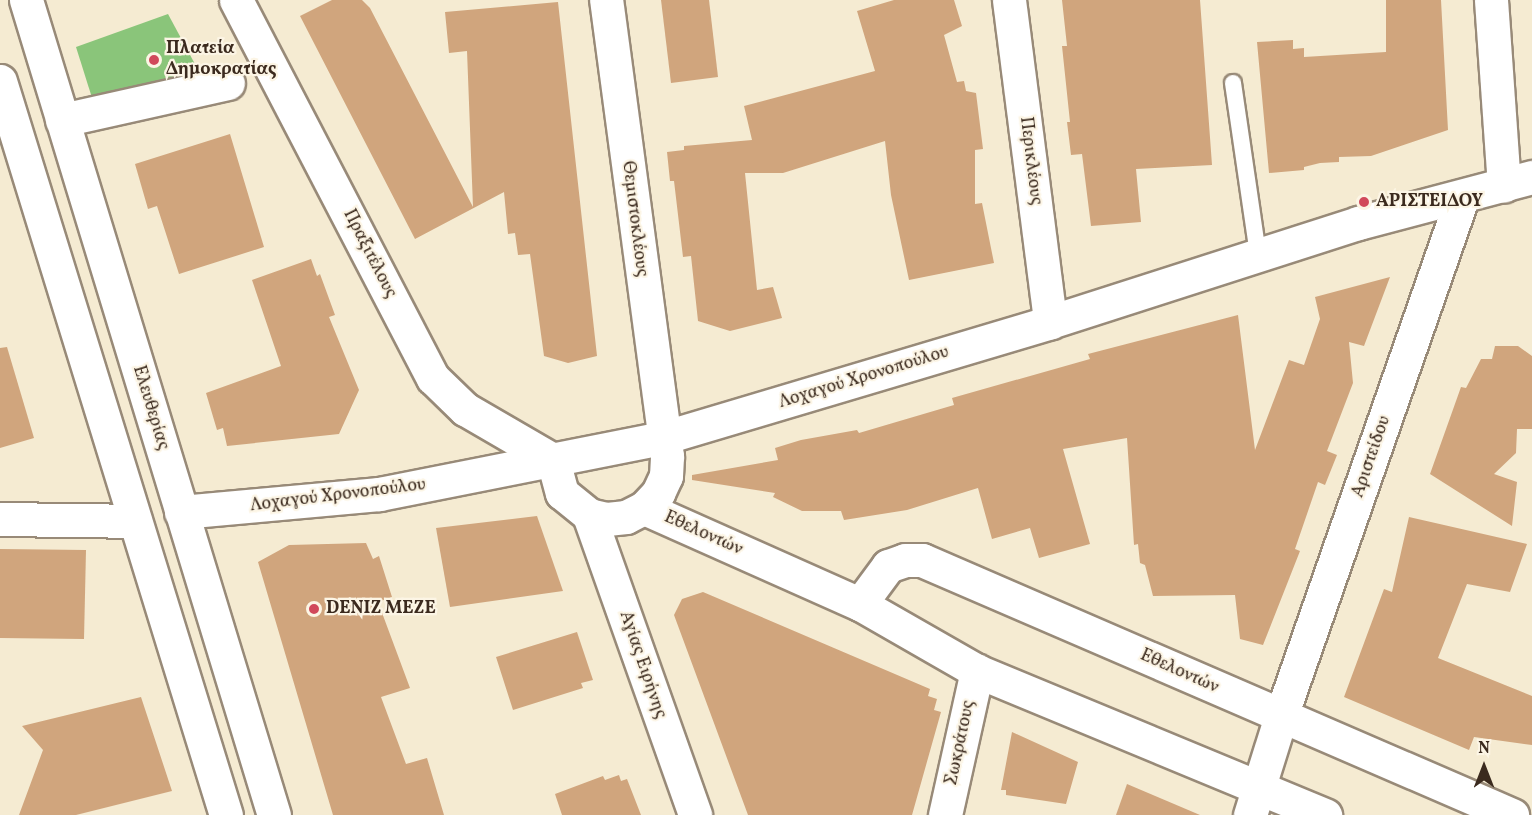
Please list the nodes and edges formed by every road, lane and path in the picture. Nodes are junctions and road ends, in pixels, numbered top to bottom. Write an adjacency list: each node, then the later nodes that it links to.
1 (26, 0): 9 (street, Ελευθερίας)
2 (236, 0): 15 (street, Πραξιτέλους)
3 (606, 0): 14 (street, Θεμιστοκλέους)
4 (1009, 0): 13 (street, Περικλέους)
5 (1491, 0): 10 (street)
6 (0, 81): 20 (street)
7 (228, 83): 9 (street)
8 (1233, 83): 12 (lane)
9 (62, 120): 17 (street, Ελευθερίας)
10 (1518, 182): 11 (street, Λοχαγού Χρονοπούλου)
11 (1462, 198): 12 (street, Λοχαγού Χρονοπούλου); 23 (street, Αριστείδου)
12 (1258, 255): 13 (street, Λοχαγού Χρονοπούλου)
13 (1050, 322): 14 (street, Λοχαγού Χρονοπούλου)
14 (662, 438): 15 (street, Λοχαγού Χρονοπούλου); 16 (street, Θεμιστοκλέους)
15 (553, 460): 17 (street, Λοχαγού Χρονοπούλου); 18 (street)
16 (644, 508): 18 (street); 21 (street, Εθελοντών)
17 (181, 512): 26 (street, Ελευθερίας)
18 (589, 515): 27 (street, Αγίας Ειρήνης)
19 (0, 519): 20 (street)
20 (135, 521): 25 (street)
21 (860, 604): 22 (street, Εθελοντών); 23 (street, Εθελοντών)
22 (977, 671): 24 (street, Εθελοντών); 28 (street, Σωκράτους)
23 (1281, 716): 24 (street, Αριστείδου); 30 (street, Εθελοντών)
24 (1255, 802): 29 (street, Εθελοντών)
25 (226, 815)
26 (274, 815)
27 (695, 815)
28 (945, 815)
29 (1325, 815)
30 (1512, 815)

